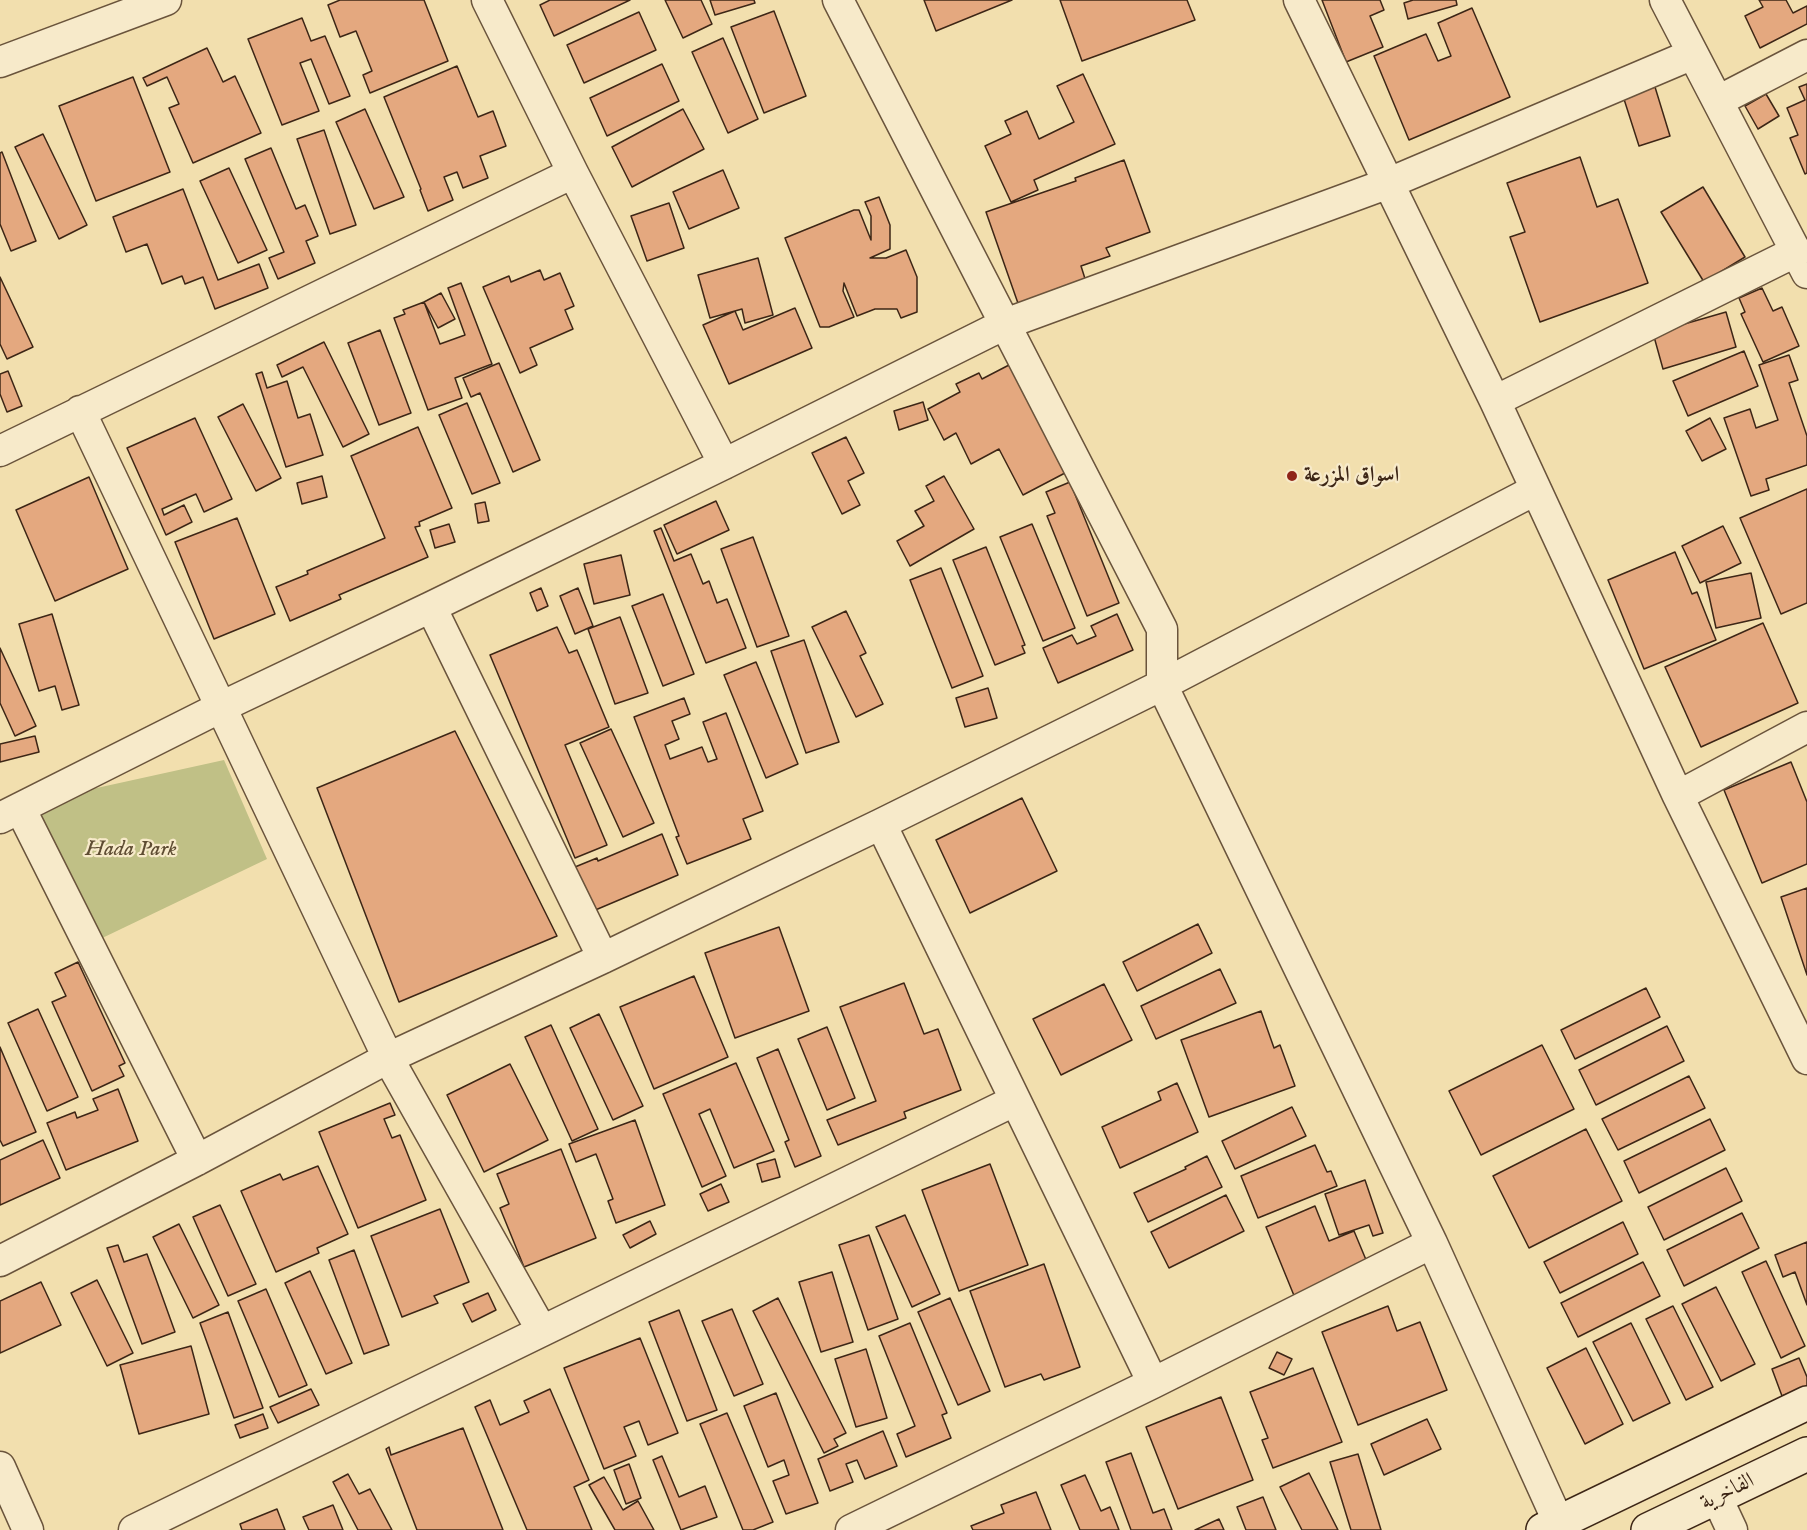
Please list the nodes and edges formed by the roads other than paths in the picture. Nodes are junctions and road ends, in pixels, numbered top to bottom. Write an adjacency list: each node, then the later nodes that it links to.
1 (166, 0): 8 (street)
2 (487, 0): 10 (street)
3 (838, 0): 13 (street)
4 (1299, 0): 11 (street)
5 (1665, 0): 6 (street)
6 (1693, 54): 9 (street); 11 (street)
7 (1807, 55): 9 (street)
8 (0, 62)
9 (1718, 100): 12 (street)
10 (573, 173): 15 (street); 17 (street)
11 (1389, 183): 13 (street); 14 (street)
12 (1802, 262): 14 (street)
13 (1005, 324): 17 (street); 20 (street)
14 (1495, 401): 18 (street)
15 (80, 411): 16 (street); 21 (street)
16 (0, 451)
17 (724, 465): 19 (street)
18 (1535, 490): 20 (street); 23 (street)
19 (431, 607): 21 (street); 26 (street)
20 (1162, 685): 25 (street); 31 (street)
21 (220, 707): 24 (street); 27 (street)
22 (1807, 727): 23 (street)
23 (1678, 796): 28 (street)
24 (10, 813): 30 (street)
25 (881, 824): 26 (street); 29 (street)
26 (603, 958): 27 (street)
27 (388, 1058): 30 (street); 33 (street)
28 (1807, 1059)
29 (1014, 1101): 33 (street); 34 (street)
30 (197, 1160): 32 (street)
31 (1432, 1244): 34 (street); 39 (street)
32 (0, 1261)
33 (542, 1331): 41 (street)
34 (1153, 1383): 42 (street)
35 (1807, 1403): 39 (street)
36 (1807, 1454): 38 (street, الفاخرية)
37 (0, 1467): 40 (street)
38 (1717, 1498): 43 (street, الفاخرية); 44 (street)
39 (1554, 1528)
40 (28, 1530)
41 (134, 1530)
42 (851, 1530)
43 (1647, 1530)
44 (1732, 1530)

